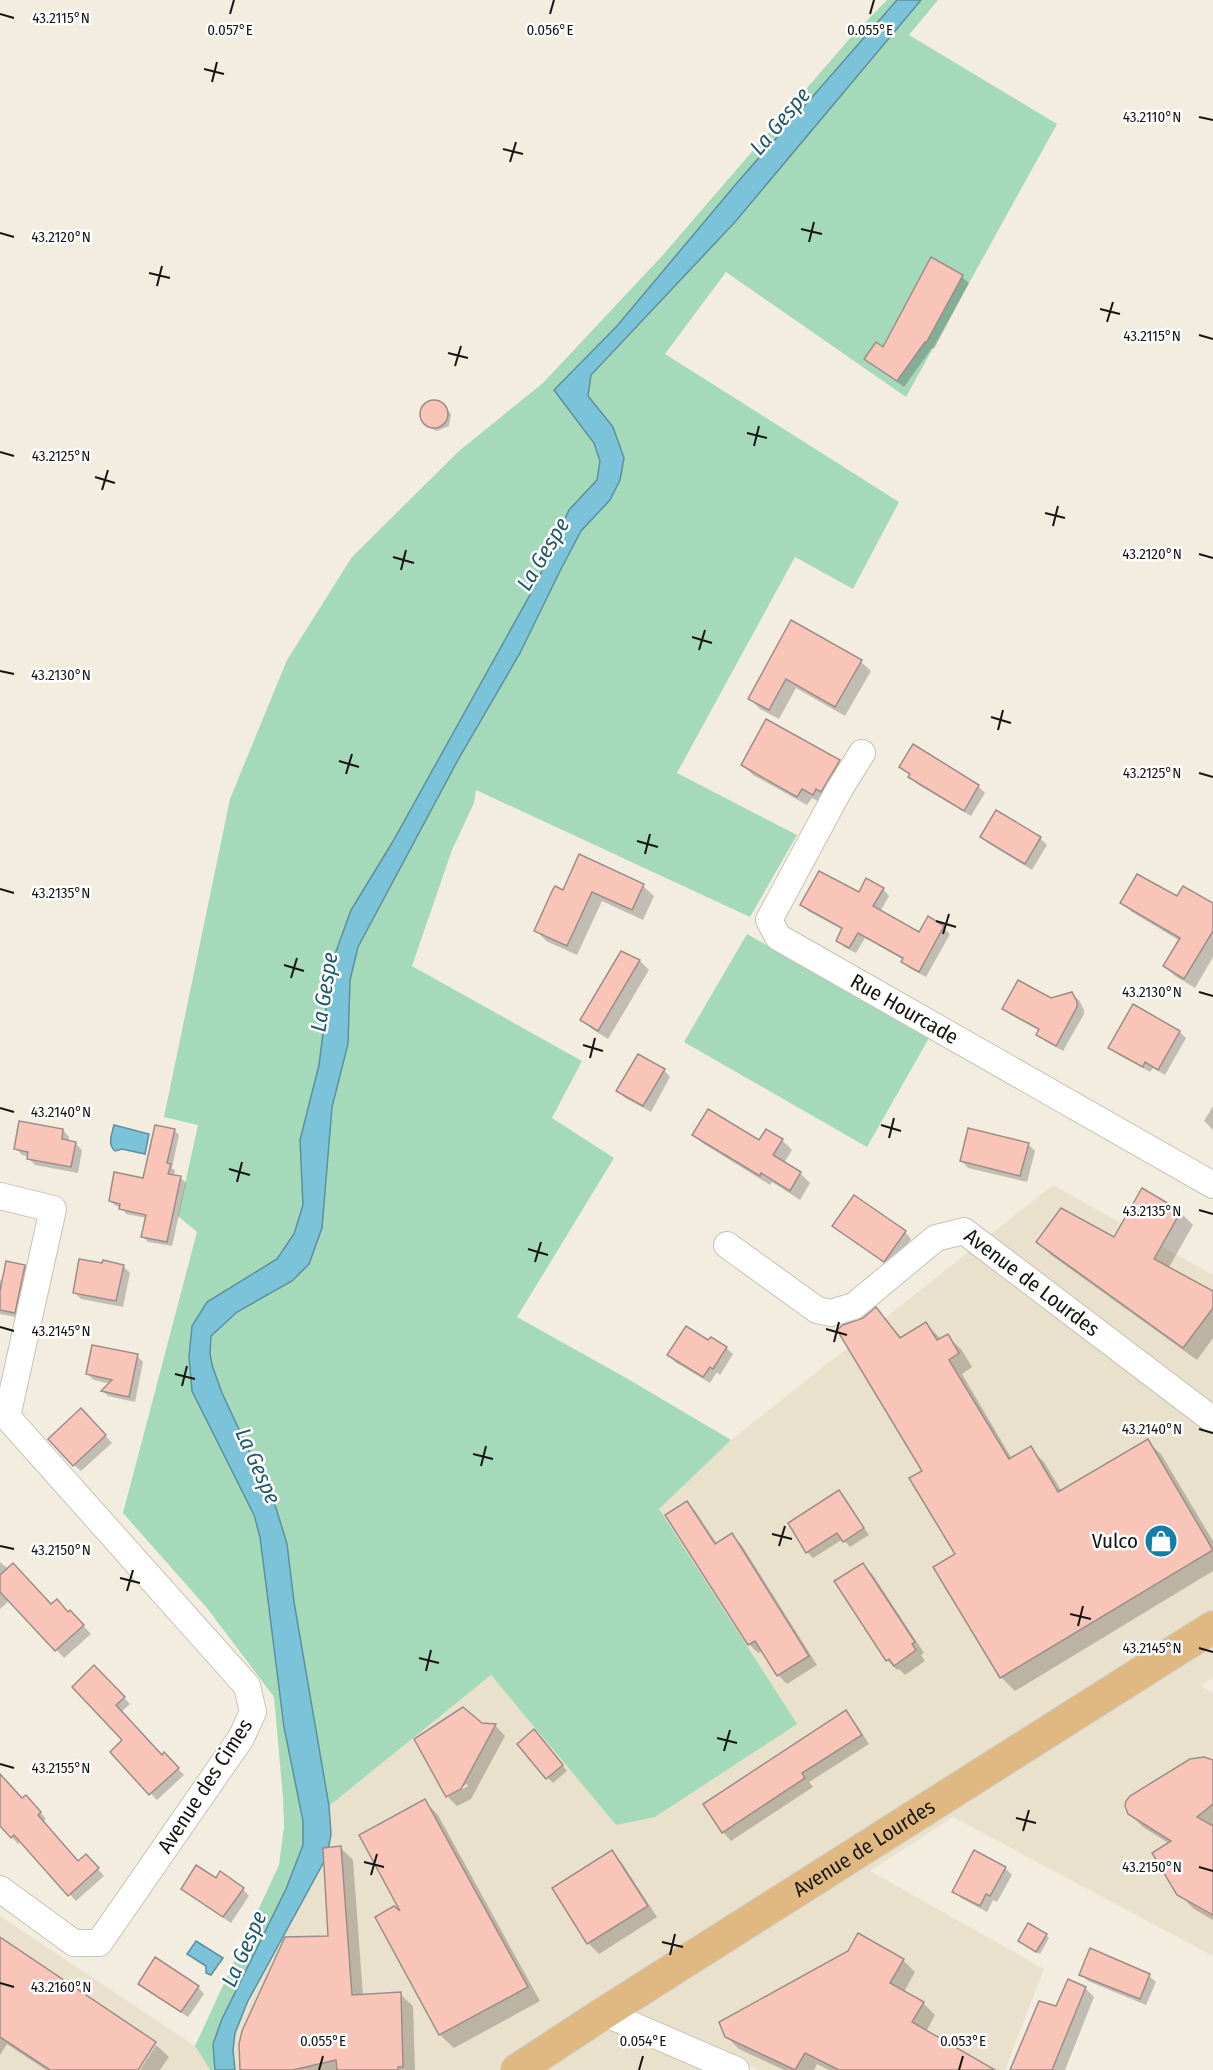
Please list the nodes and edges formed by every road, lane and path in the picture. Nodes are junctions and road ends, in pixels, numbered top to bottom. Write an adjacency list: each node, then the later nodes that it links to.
1 (862, 753): 2 (street, Rue Hourcade)
2 (1213, 1185)
3 (0, 1196): 5 (street)
4 (727, 1245): 6 (street, Avenue de Lourdes)
5 (4, 1413): 8 (street, Avenue des Cimes)
6 (1213, 1420)
7 (1213, 1627): 9 (main road, Avenue de Lourdes)
8 (0, 1889)
9 (604, 2013): 10 (main road, Avenue de Lourdes); 11 (street)
10 (518, 2070)
11 (736, 2070)

